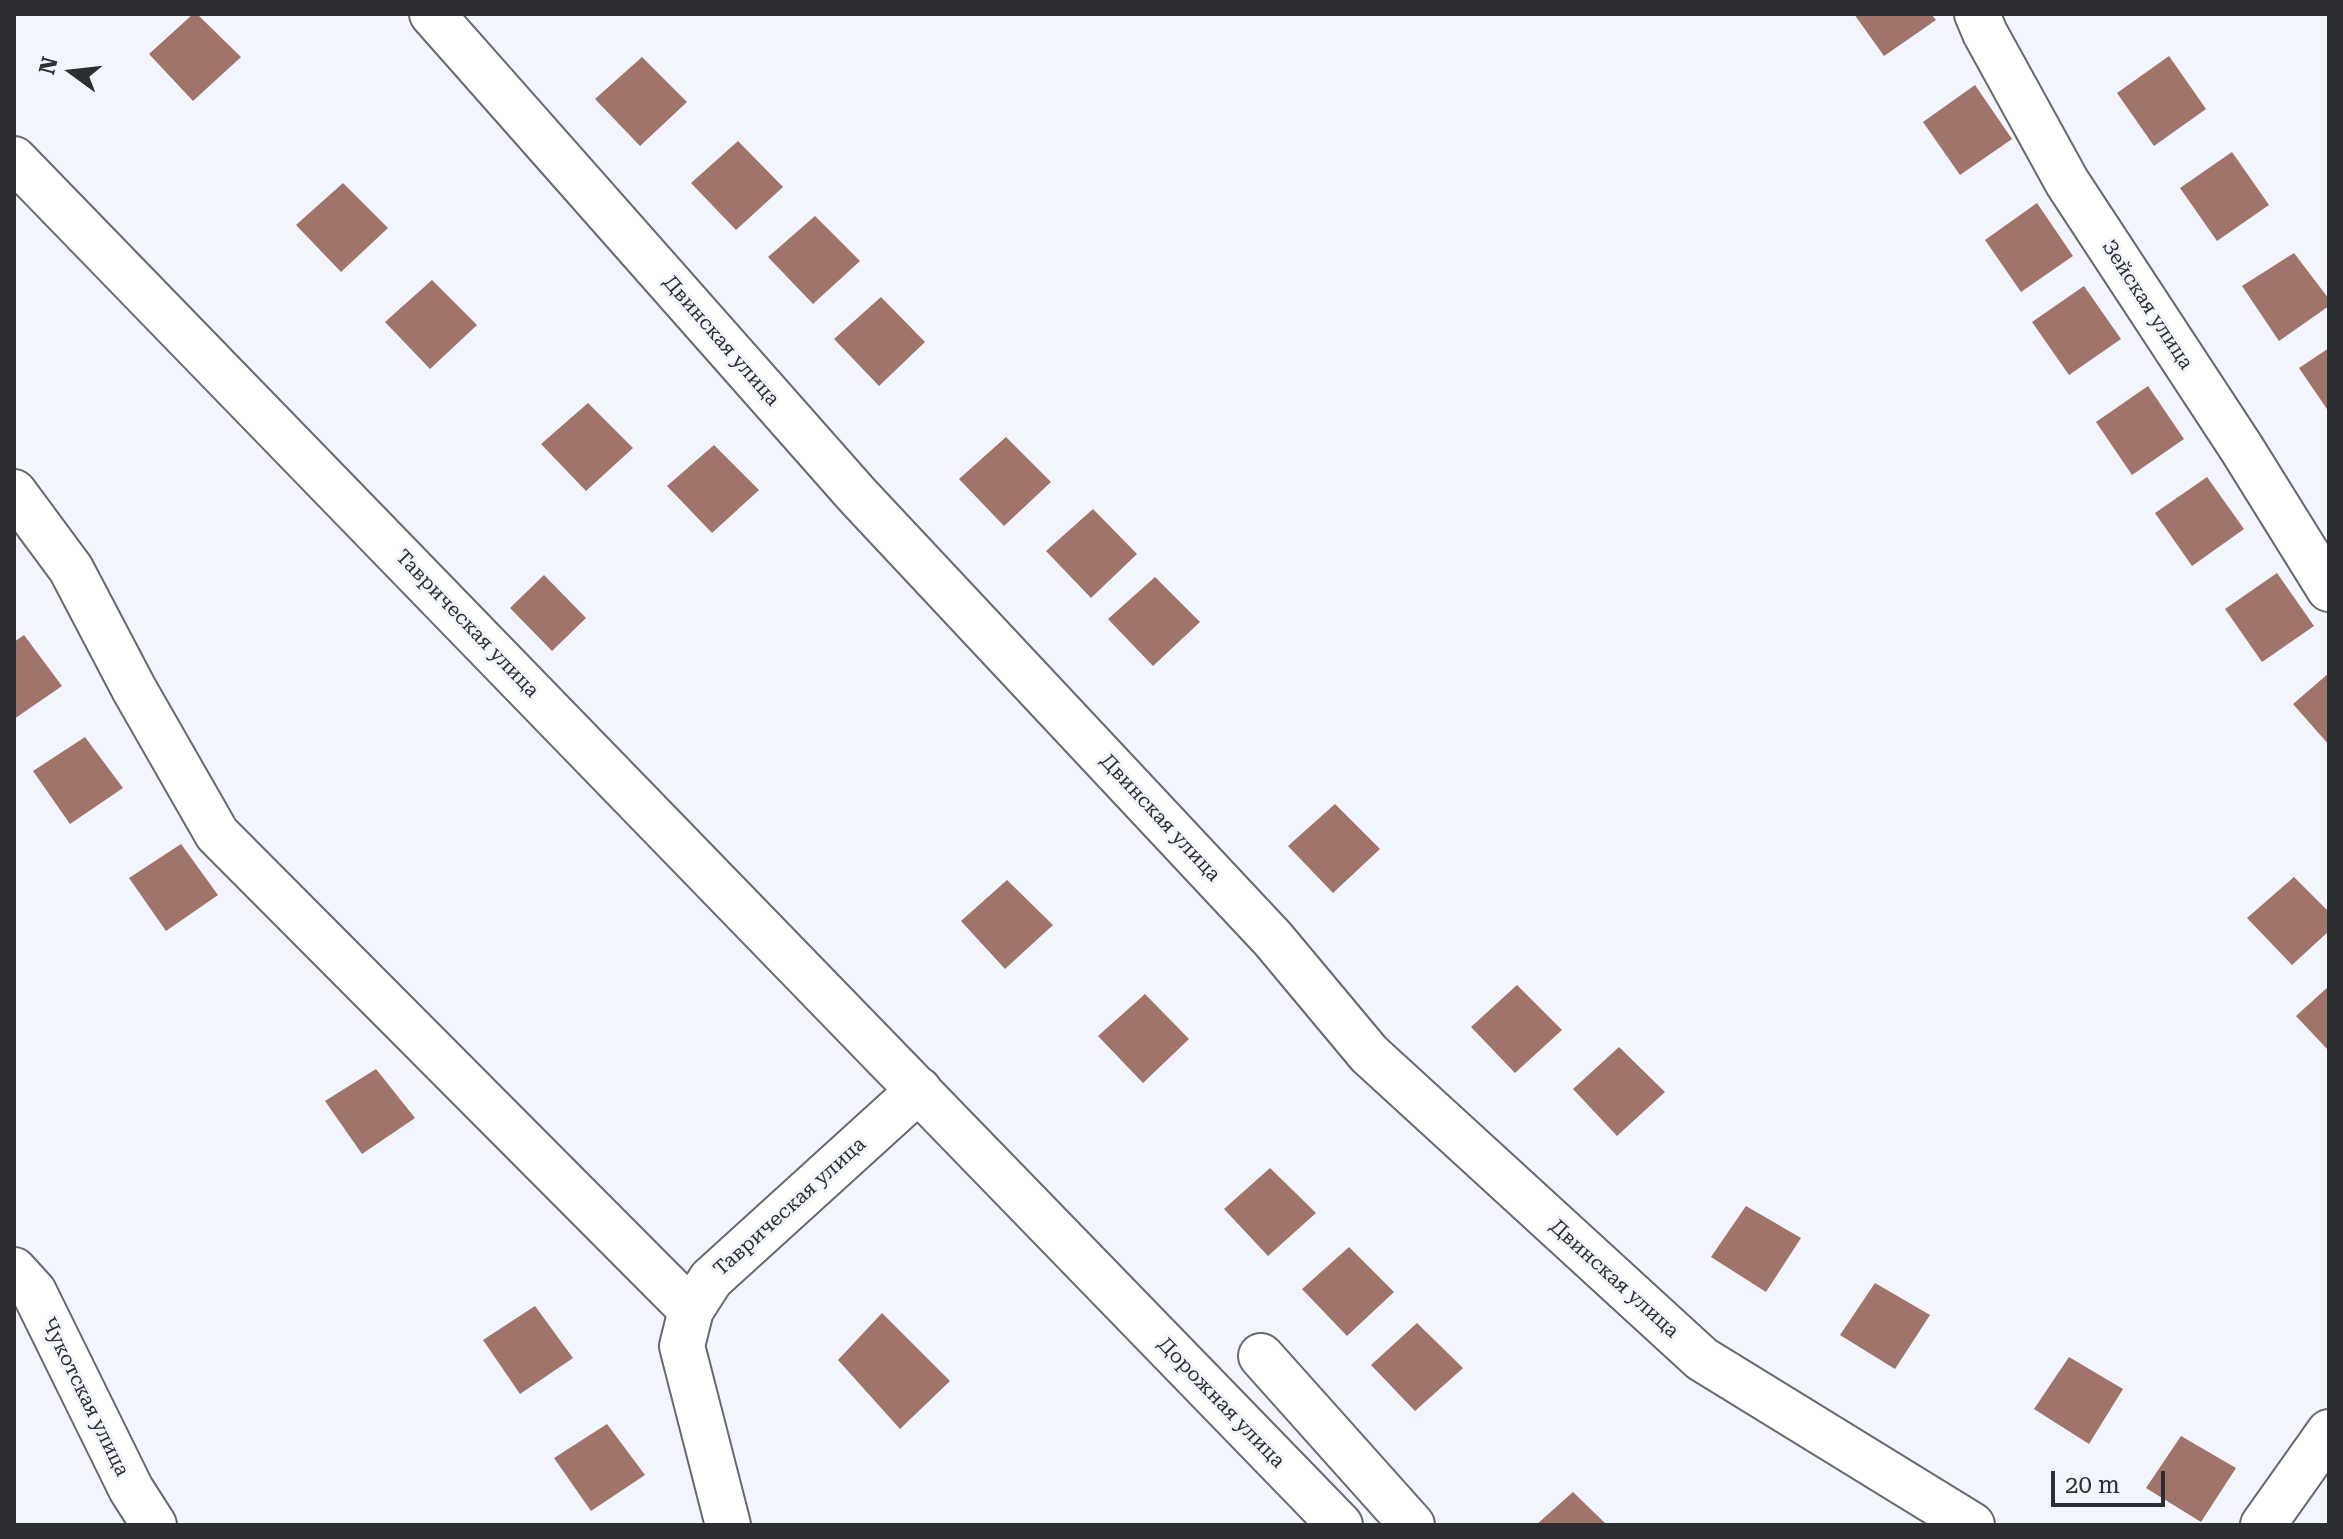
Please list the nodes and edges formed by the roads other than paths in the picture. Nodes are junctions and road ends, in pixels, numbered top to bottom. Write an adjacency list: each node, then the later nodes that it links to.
1 (432, 14): 16 (street, Двинская улица)
2 (1977, 14): 5 (street, Зейская улица)
3 (14, 159): 6 (street, Таврическая улица)
4 (14, 492): 9 (street)
5 (2329, 589)
6 (919, 1090): 8 (street, Таврическая улица); 9 (street, Таврическая улица)
7 (14, 1270): 12 (street, Чукотская улица)
8 (1103, 1281): 14 (street, Дорожная улица)
9 (691, 1310): 13 (street, Таврическая улица)
10 (1261, 1356): 15 (street)
11 (2329, 1432): 17 (street)
12 (154, 1525)
13 (728, 1525)
14 (1340, 1525)
15 (1412, 1525)
16 (1972, 1525)
17 (2263, 1525)

